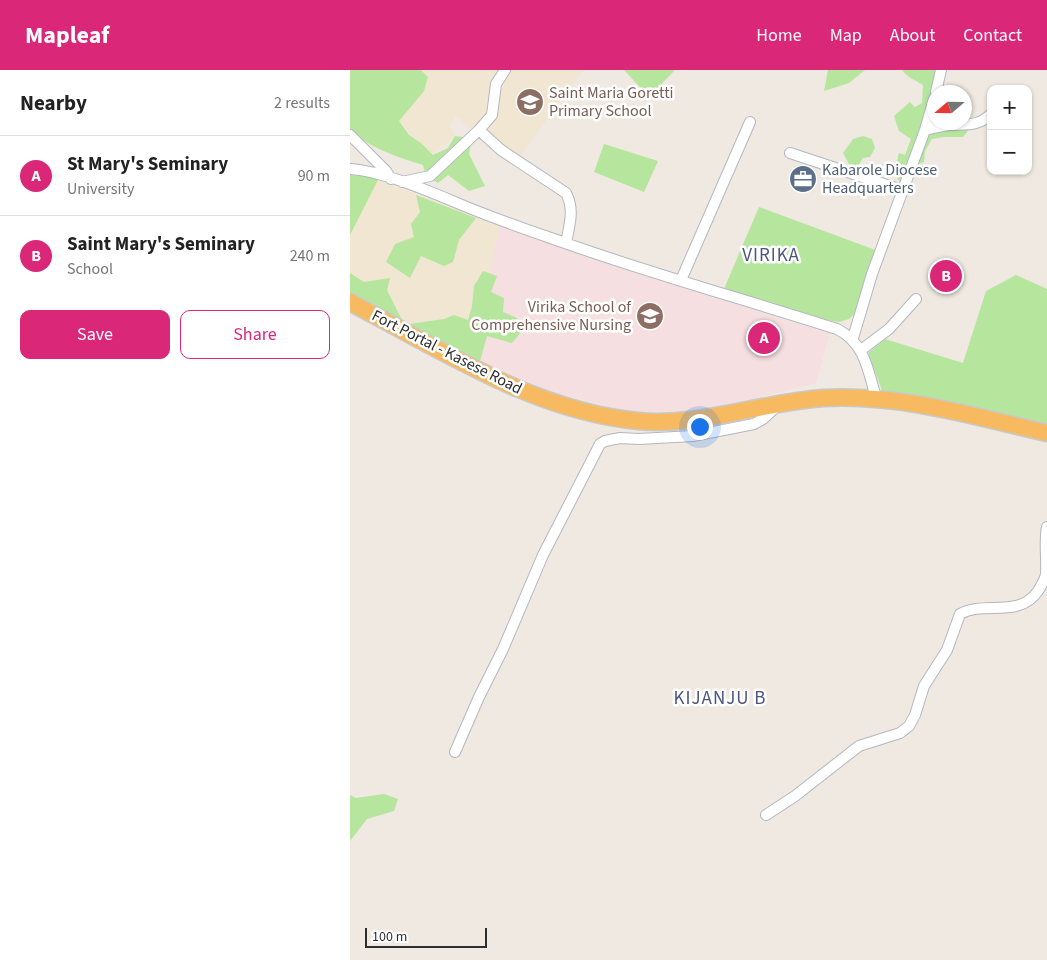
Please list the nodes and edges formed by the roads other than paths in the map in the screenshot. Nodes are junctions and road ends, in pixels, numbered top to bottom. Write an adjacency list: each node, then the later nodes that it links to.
1 (506, 70): 7 (street)
2 (941, 70): 3 (street)
3 (938, 85)
4 (987, 118): 8 (street)
5 (750, 122): 17 (street)
6 (927, 123): 8 (street)
7 (479, 130): 12 (street); 16 (street)
8 (925, 130): 14 (street)
9 (350, 135): 13 (street)
10 (790, 153): 14 (street)
11 (350, 169): 13 (street)
12 (430, 176): 13 (street); 15 (street)
13 (396, 181): 15 (street)
14 (902, 190): 20 (street)
15 (432, 192): 16 (street)
16 (566, 244): 17 (street)
17 (681, 280): 20 (street)
18 (916, 299): 21 (street)
19 (350, 302): 23 (highway, Fort Portal - Kasese Road)
20 (852, 338): 21 (street)
21 (861, 350): 22 (street)
22 (876, 398): 23 (highway, Fort Portal - Kasese Road); 24 (highway, Fort Portal - Kasese Road)
23 (780, 403): 26 (street)
24 (1047, 433)
25 (1047, 527): 27 (street)
26 (455, 752)
27 (766, 815)

